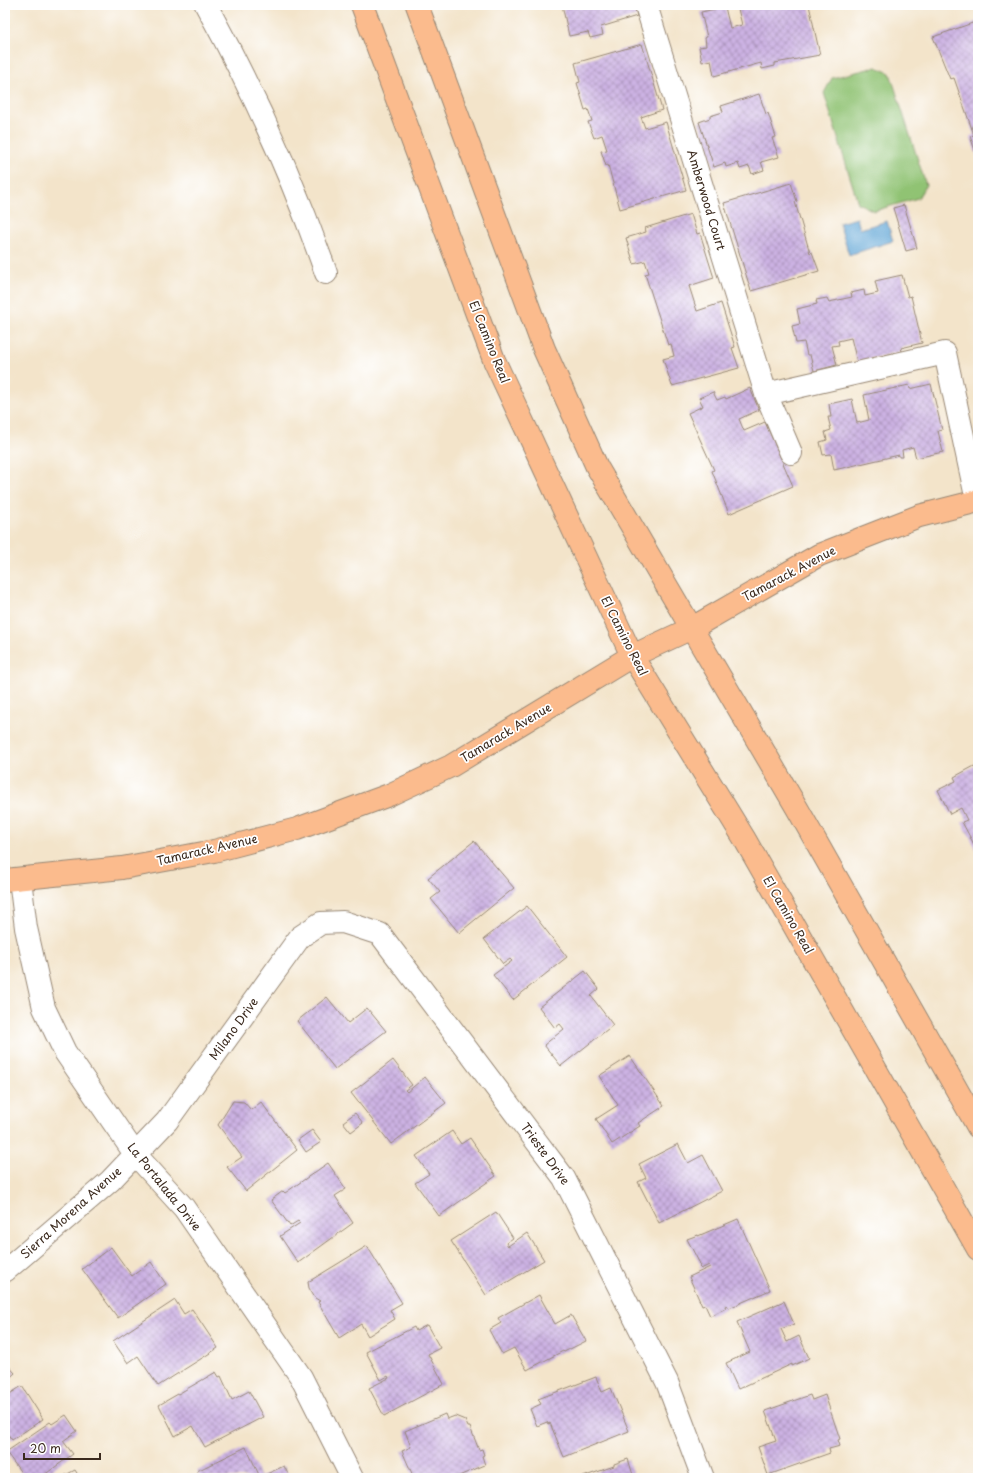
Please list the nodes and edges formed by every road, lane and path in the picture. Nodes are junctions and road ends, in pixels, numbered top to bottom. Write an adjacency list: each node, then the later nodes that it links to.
1 (206, 5): 5 (street)
2 (362, 5): 10 (main road, El Camino Real)
3 (418, 5): 9 (main road)
4 (646, 5): 6 (street, Amberwood Court)
5 (326, 273)
6 (766, 394): 7 (street, Amberwood Court); 8 (street)
7 (791, 453)
8 (978, 501): 9 (main road, Tamarack Avenue)
9 (692, 628): 10 (main road, Tamarack Avenue); 13 (main road)
10 (632, 656): 11 (main road, Tamarack Avenue); 15 (main road, El Camino Real)
11 (12, 879): 14 (street, La Portalada Drive)
12 (344, 922): 14 (street, Milano Drive); 18 (street, Trieste Drive)
13 (978, 1127)
14 (135, 1154): 16 (street, Sierra Morena Avenue); 17 (street, La Portalada Drive)
15 (978, 1248)
16 (5, 1271)
17 (352, 1478)
18 (703, 1478)

